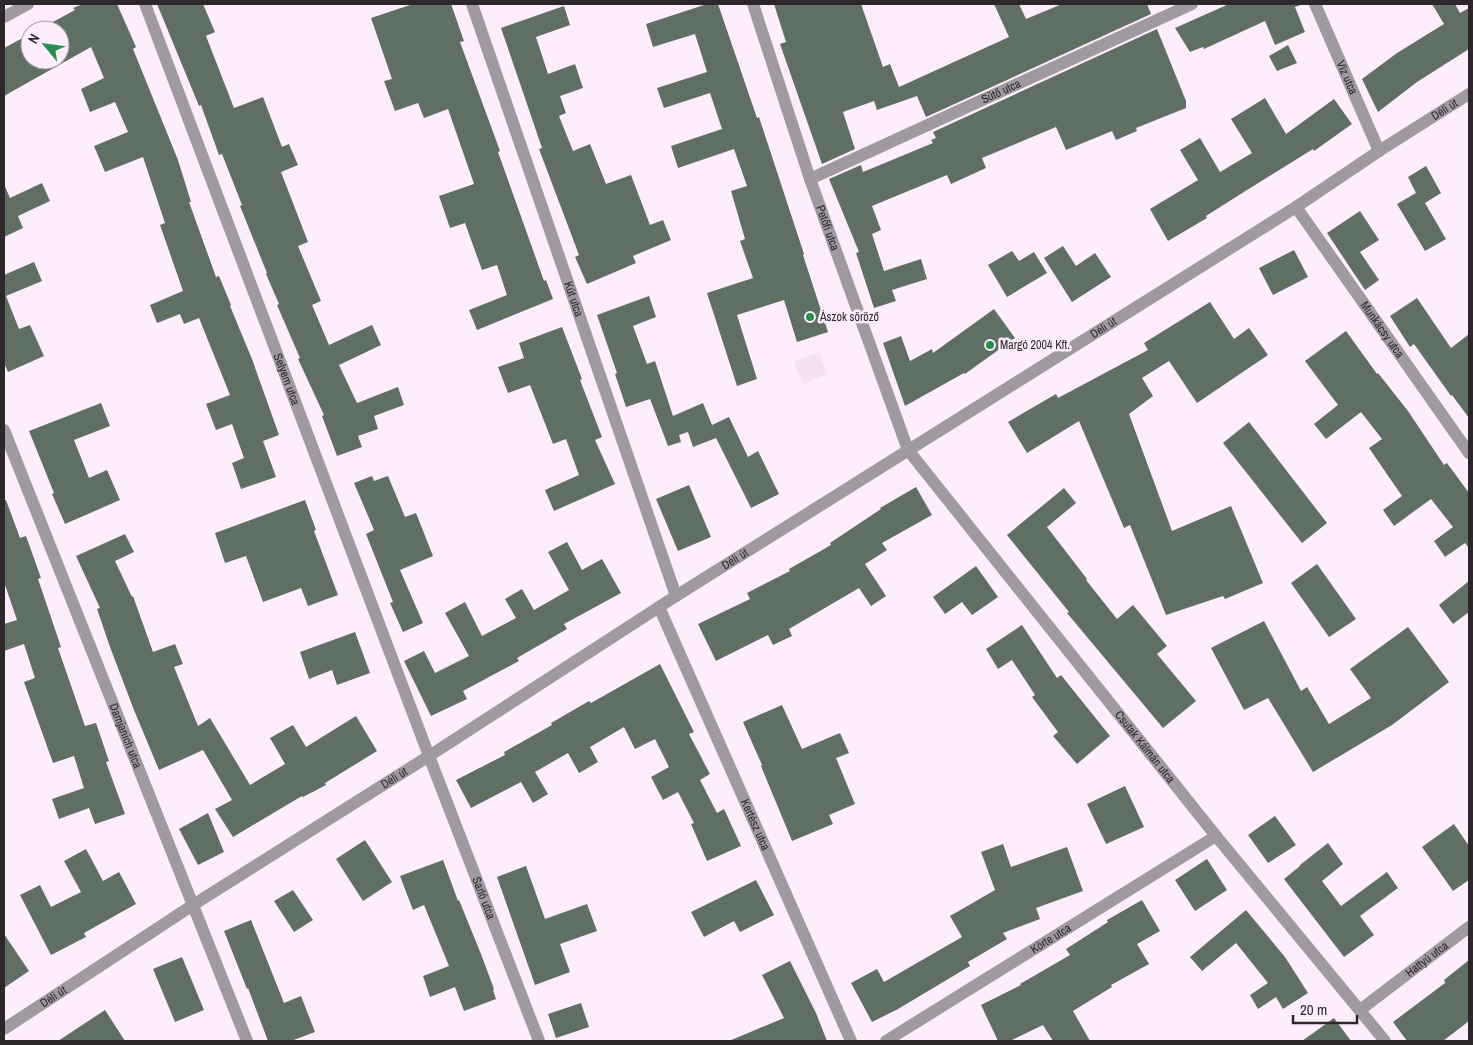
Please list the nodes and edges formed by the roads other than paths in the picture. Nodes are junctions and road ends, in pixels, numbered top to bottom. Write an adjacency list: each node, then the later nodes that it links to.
1 (28, 4): 7 (street)
2 (145, 4): 18 (street, Selyem utca)
3 (472, 4): 16 (street, Kút utca)
4 (753, 4): 10 (street, Petőfi utca)
5 (1192, 4): 10 (street, Sütő utca)
6 (1315, 4): 9 (street, Víz utca)
7 (4, 17)
8 (1469, 94): 9 (street, Déli út)
9 (1379, 151): 11 (street, Déli út)
10 (810, 179): 14 (street, Petőfi utca)
11 (1296, 207): 14 (street, Déli út); 15 (street, Munkácsy utca)
12 (4, 430): 13 (street, Damjanich utca)
13 (6, 446): 20 (street, Damjanich utca)
14 (908, 450): 16 (street, Déli út); 19 (street, Csutak Kálmán utca)
15 (1469, 453)
16 (676, 596): 17 (street, Déli út)
17 (659, 607): 18 (street, Déli út); 26 (street, Kertész utca)
18 (429, 756): 20 (street, Déli út); 25 (street, Sarló utca)
19 (1216, 836): 22 (street, Csutak Kálmán utca); 27 (street, Körte utca)
20 (193, 905): 23 (street, Déli út); 24 (street, Damjanich utca)
21 (1469, 927): 22 (street, Hattyú utca)
22 (1360, 1010): 28 (street, Csutak Kálmán utca)
23 (4, 1029)
24 (247, 1041)
25 (540, 1041)
26 (852, 1041)
27 (886, 1041)
28 (1385, 1041)

